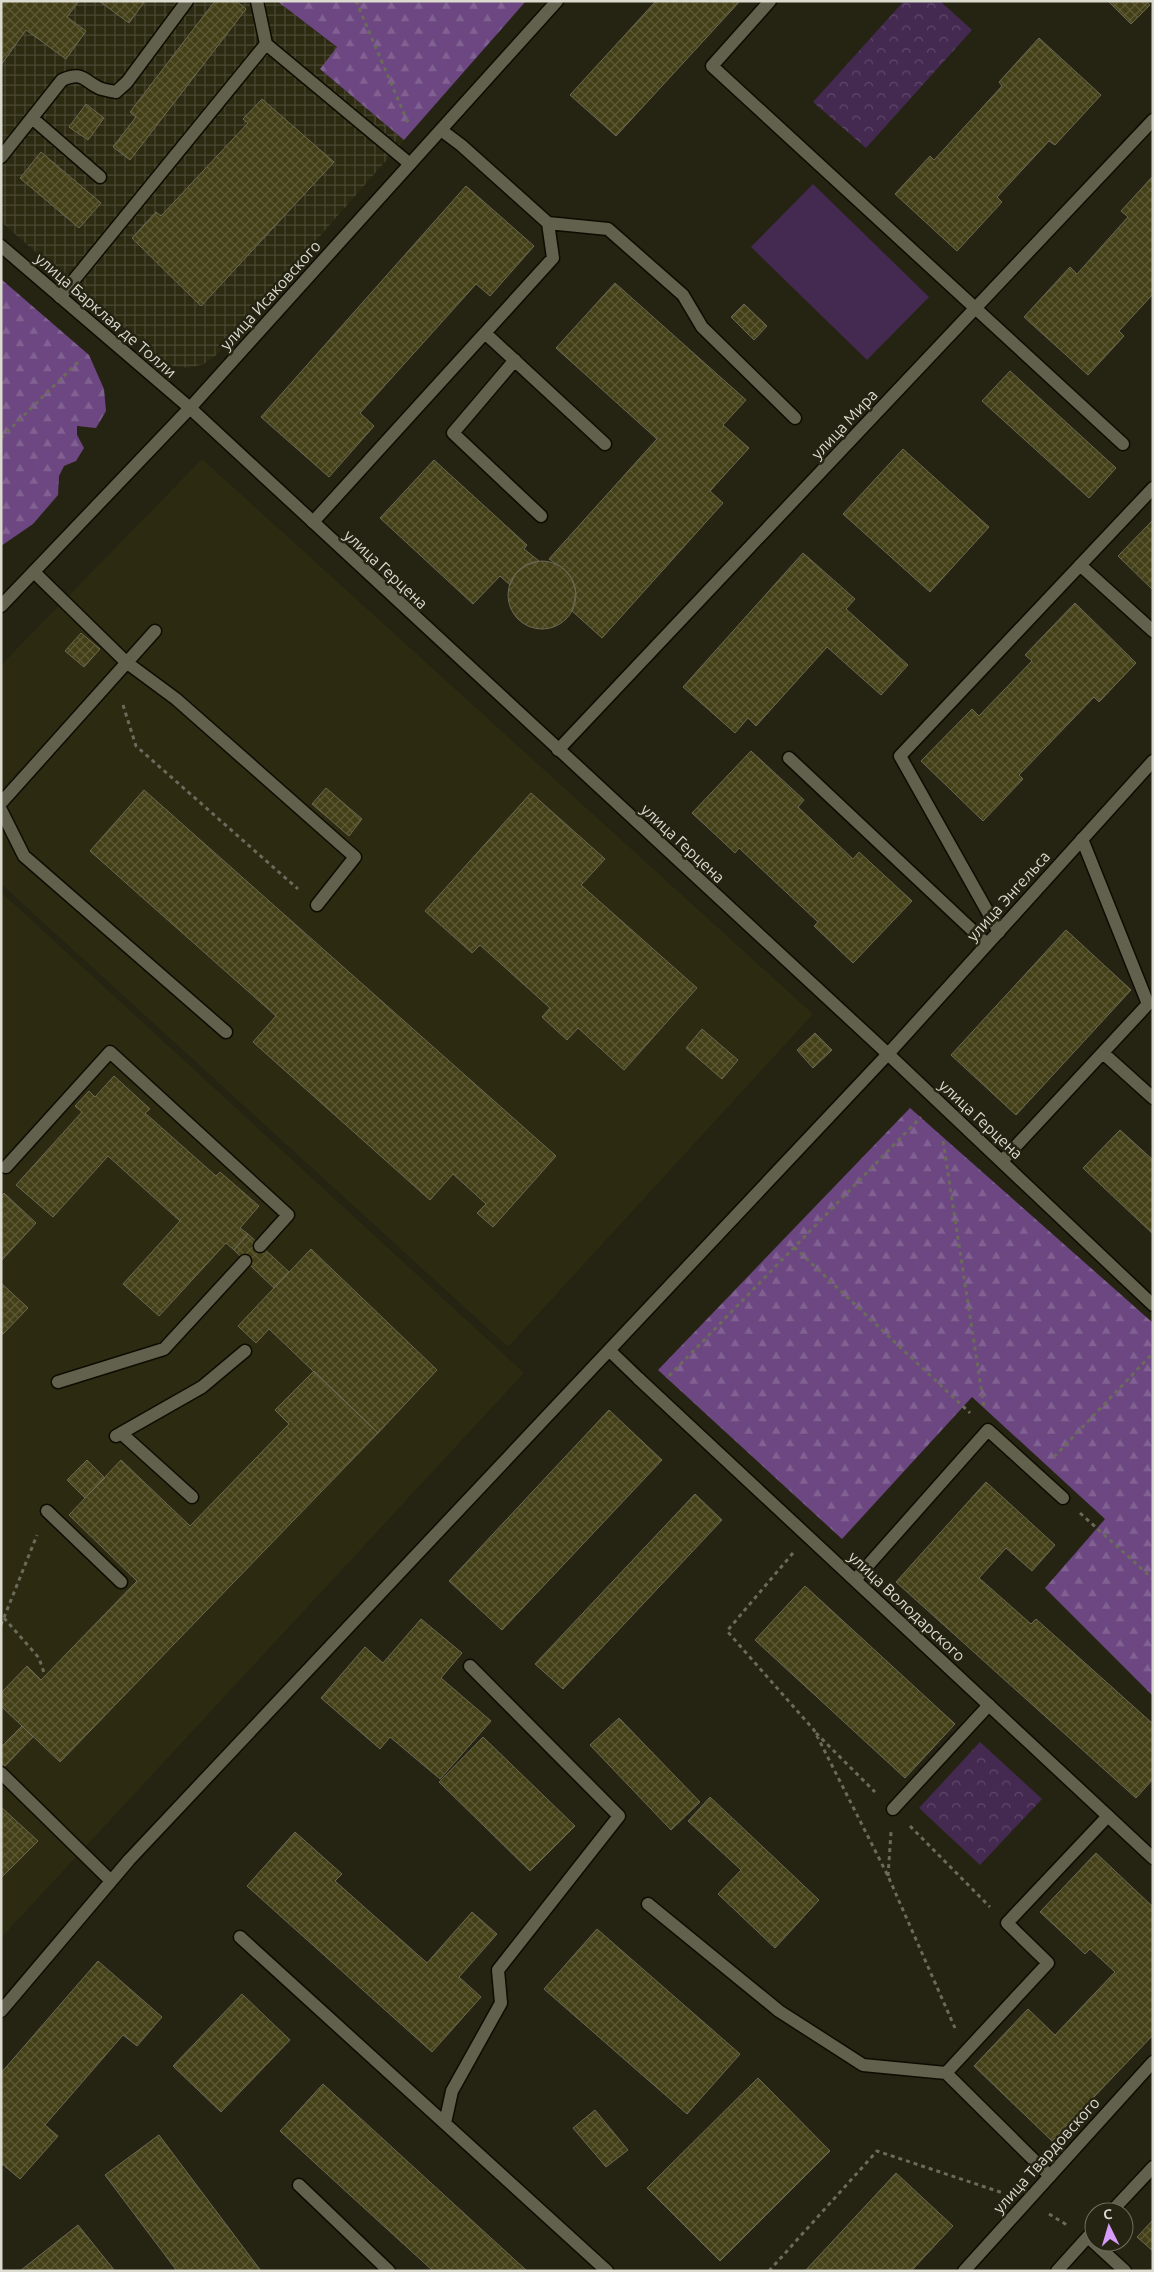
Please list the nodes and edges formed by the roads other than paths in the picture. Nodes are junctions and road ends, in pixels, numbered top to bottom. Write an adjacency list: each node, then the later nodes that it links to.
1 (187, 1): 6 (street)
2 (257, 1): 5 (street)
3 (557, 1): 8 (street, улица Исаковского)
4 (770, 1): 15 (street)
5 (266, 44): 10 (street); 14 (street)
6 (32, 118): 9 (street); 11 (street)
7 (1153, 120): 15 (street, улица Мира)
8 (441, 130): 10 (street, улица Исаковского); 12 (street)
9 (1, 157)
10 (410, 164): 18 (street, улица Исаковского)
11 (100, 177)
12 (548, 223): 16 (street); 19 (street)
13 (1, 246): 14 (street, улица Барклая де Толли)
14 (60, 297): 18 (street, улица Барклая де Толли)
15 (976, 308): 21 (street); 31 (street, улица Мира)
16 (485, 333): 17 (street); 24 (street)
17 (515, 360): 20 (street); 23 (street)
18 (190, 408): 24 (street, улица Герцена); 26 (street, улица Исаковского)
19 (795, 418)
20 (605, 444)
21 (1123, 444)
22 (1153, 488): 25 (street)
23 (541, 516)
24 (312, 522): 31 (street, улица Герцена)
25 (1080, 565): 29 (street); 38 (street)
26 (34, 572): 27 (street, улица Исаковского); 30 (street)
27 (1, 606)
28 (155, 631): 30 (street)
29 (1153, 631)
30 (126, 662): 34 (street); 37 (street)
31 (558, 750): 42 (street, улица Герцена)
32 (789, 758): 39 (street)
33 (1153, 761): 36 (street, улица Энгельса)
34 (1, 803)
35 (1, 810): 40 (street)
36 (1082, 839): 38 (street, улица Энгельса); 41 (street)
37 (317, 906)
38 (998, 932): 39 (street, улица Энгельса)
39 (987, 944): 42 (street, улица Энгельса)
40 (226, 1032)
41 (1103, 1053): 43 (street); 44 (street)
42 (888, 1054): 44 (street, улица Герцена); 49 (street, улица Энгельса)
43 (1153, 1098)
44 (1002, 1162): 48 (street, улица Герцена)
45 (6, 1167): 46 (street)
46 (260, 1246)
47 (246, 1261): 51 (street)
48 (1153, 1305)
49 (610, 1351): 55 (street, улица Володарского); 63 (street, улица Энгельса)
50 (245, 1352): 52 (street)
51 (58, 1382)
52 (192, 1498)
53 (1062, 1498): 55 (street)
54 (47, 1511): 56 (street)
55 (855, 1580): 58 (street, улица Володарского)
56 (121, 1582)
57 (470, 1666): 69 (street)
58 (989, 1705): 60 (street); 61 (street, улица Володарского)
59 (1, 1773): 63 (street)
60 (893, 1809)
61 (1108, 1816): 62 (street, улица Володарского); 68 (street)
62 (1153, 1858)
63 (111, 1881): 66 (street, улица Энгельса)
64 (648, 1904): 68 (street)
65 (240, 1937): 69 (street)
66 (1, 2011)
67 (1153, 2062): 71 (street, улица Твардовского)
68 (946, 2073): 71 (street)
69 (445, 2123): 77 (street)
70 (1153, 2166): 73 (street)
71 (1050, 2176): 78 (street, улица Твардовского)
72 (299, 2185): 76 (street)
73 (1120, 2202)
74 (1084, 2241): 79 (street)
75 (1108, 2252): 80 (street)
76 (389, 2271)
77 (607, 2271)
78 (964, 2271)
79 (1057, 2271)
80 (1124, 2271)

